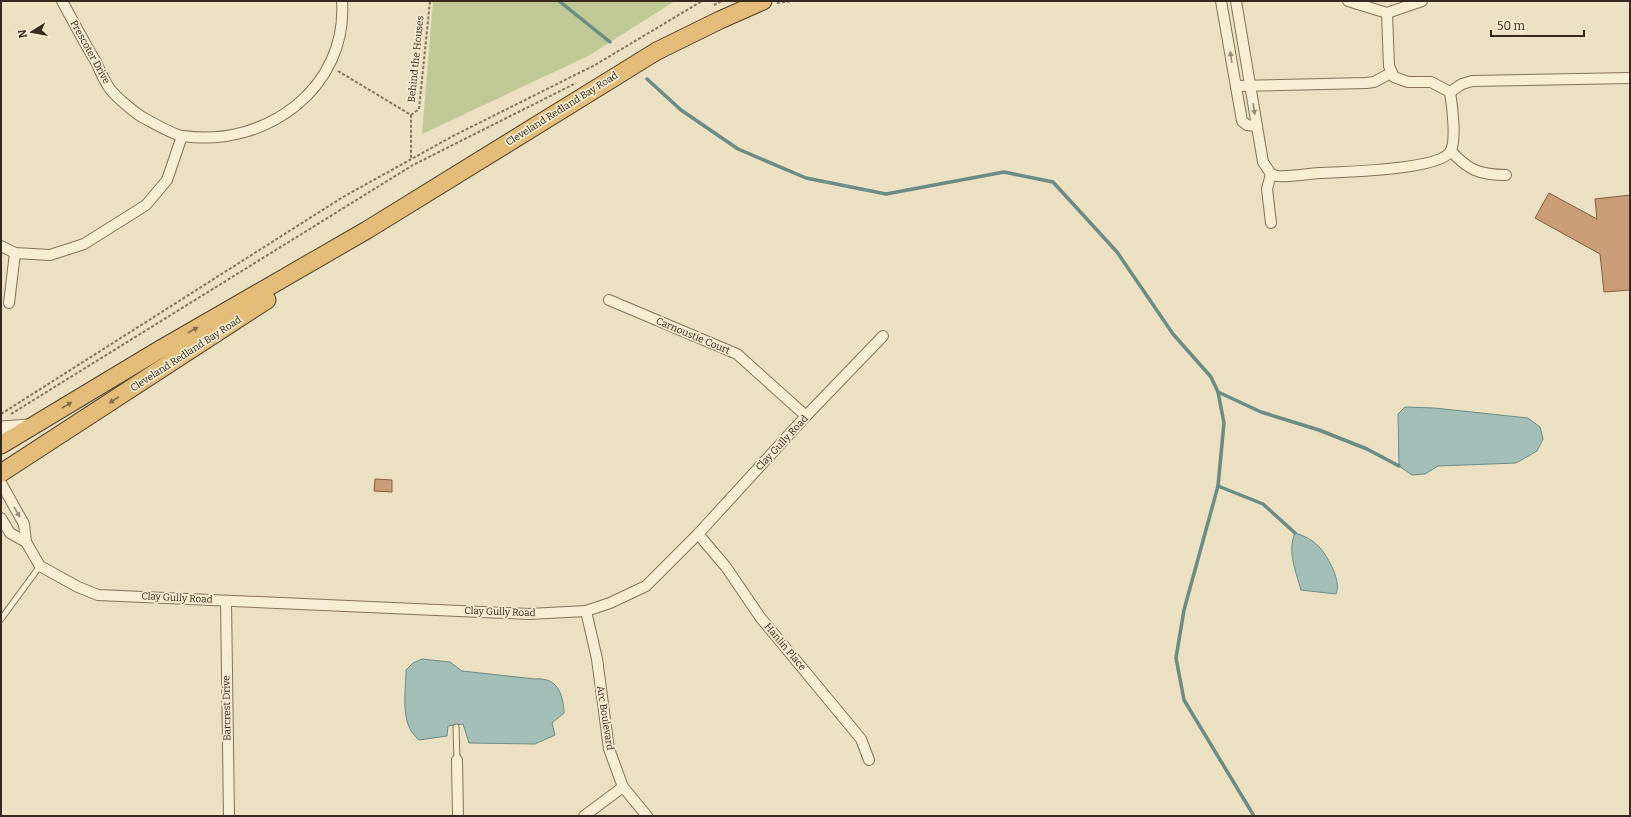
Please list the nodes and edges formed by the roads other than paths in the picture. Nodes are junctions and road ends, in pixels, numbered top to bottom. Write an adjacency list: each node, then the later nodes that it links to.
1 (62, 1): 15 (street, Prescoter Drive)
2 (342, 1): 15 (street, Prescoter Drive)
3 (764, 1): 20 (highway, Cleveland Redland Bay Road)
4 (1221, 1): 12 (street, one-way to 4)
5 (1236, 1): 11 (street)
6 (1348, 1): 8 (street)
7 (1422, 1): 8 (street)
8 (1387, 13): 9 (street)
9 (1391, 73): 11 (street); 13 (street)
10 (1630, 78): 13 (street)
11 (1251, 84): 12 (street); 14 (street, one-way to 14)
12 (1236, 86): 14 (street)
13 (1450, 92): 16 (street)
14 (1257, 126): 17 (street)
15 (182, 136): 22 (street)
16 (1451, 151): 17 (street); 18 (street)
17 (1270, 174): 19 (street)
18 (1506, 175)
19 (1271, 223)
20 (367, 230): 27 (highway, Cleveland Redland Bay Road, one-way to 20); 30 (highway, Cleveland Redland Bay Road, one-way to 30)
21 (1, 246): 22 (street)
22 (15, 253): 24 (street)
23 (609, 300): 26 (street, Carnoustie Court)
24 (8, 303)
25 (883, 336): 26 (street, Clay Gully Road)
26 (806, 416): 33 (street, Clay Gully Road)
27 (34, 425): 28 (street); 29 (highway, Cleveland Redland Bay Road)
28 (1, 428)
29 (1, 445)
30 (1, 473)
31 (1, 483): 34 (street, one-way to 34)
32 (1, 518): 34 (street)
33 (698, 534): 37 (street, Clay Gully Road); 41 (street, Hanlin Place)
34 (26, 542): 35 (street)
35 (40, 566): 36 (street, Clay Gully Road); 38 (lane)
36 (226, 601): 37 (street, Clay Gully Road); 43 (street, Barcrest Drive)
37 (586, 611): 42 (street, Arc Boulevard)
38 (1, 619)
39 (456, 727): 40 (lane)
40 (457, 760): 44 (street)
41 (869, 760)
42 (623, 786): 45 (street); 46 (street, Arc Boulevard)
43 (229, 816)
44 (458, 816)
45 (584, 816)
46 (647, 816)

